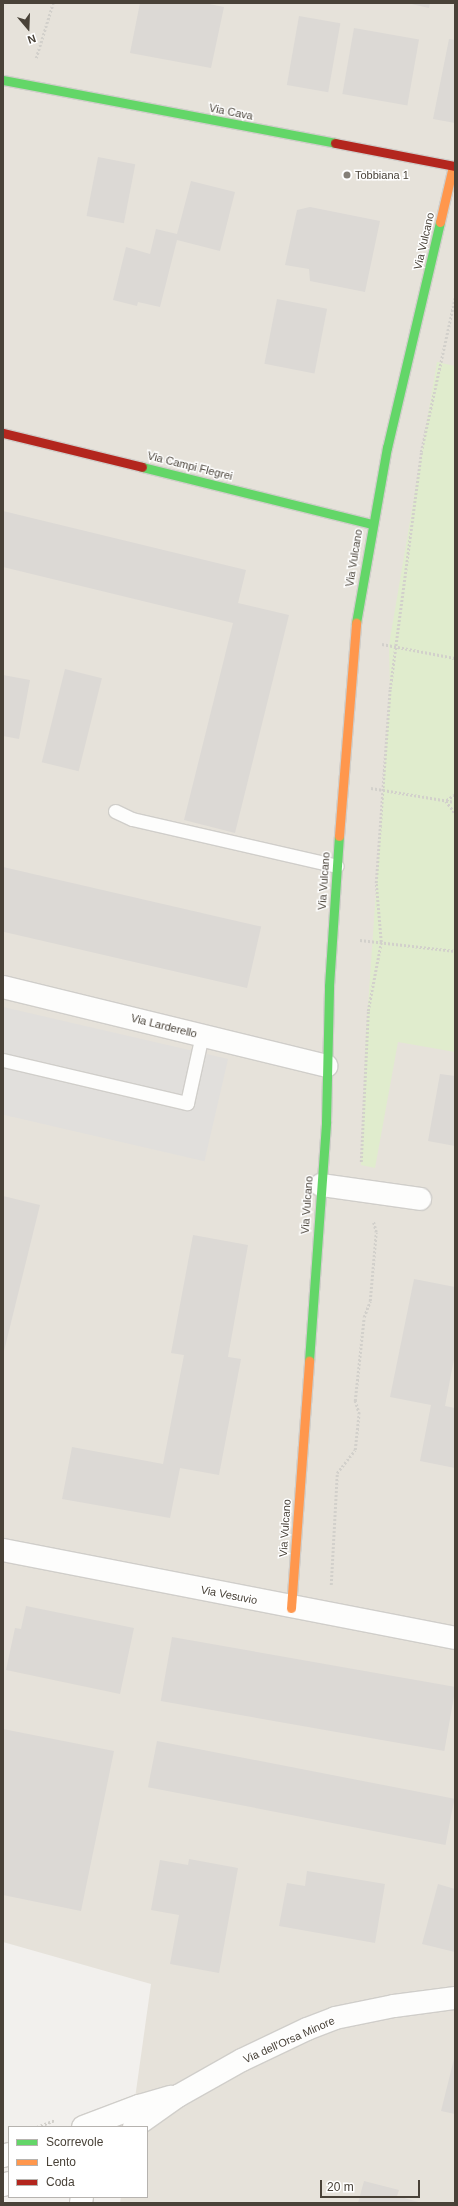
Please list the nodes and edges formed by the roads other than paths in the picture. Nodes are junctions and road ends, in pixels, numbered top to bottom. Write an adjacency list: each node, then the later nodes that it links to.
1 (3, 80): 2 (street, Via Cava)
2 (454, 166): 4 (street, Via Vulcano)
3 (3, 433): 4 (street, Via Campi Flegrei)
4 (372, 524): 6 (street, Via Vulcano)
5 (115, 811): 6 (lane)
6 (337, 866): 10 (street, Via Vulcano)
7 (3, 987): 8 (street, Via Larderello)
8 (202, 1035): 9 (lane); 10 (street, Via Larderello)
9 (3, 1060)
10 (326, 1066): 11 (street, Via Vulcano)
11 (321, 1185): 12 (street); 14 (street, Via Vulcano)
12 (420, 1199)
13 (3, 1550): 14 (street, Via Vesuvio)
14 (292, 1608): 15 (street, Via Vesuvio)
15 (455, 1638)
16 (455, 1998): 17 (street, Via dell'Orsa Minore)
17 (178, 2096): 18 (street, Via dell'Orsa Minore); 19 (street, Via dell'Orsa Minore)
18 (86, 2126)
19 (135, 2126)

